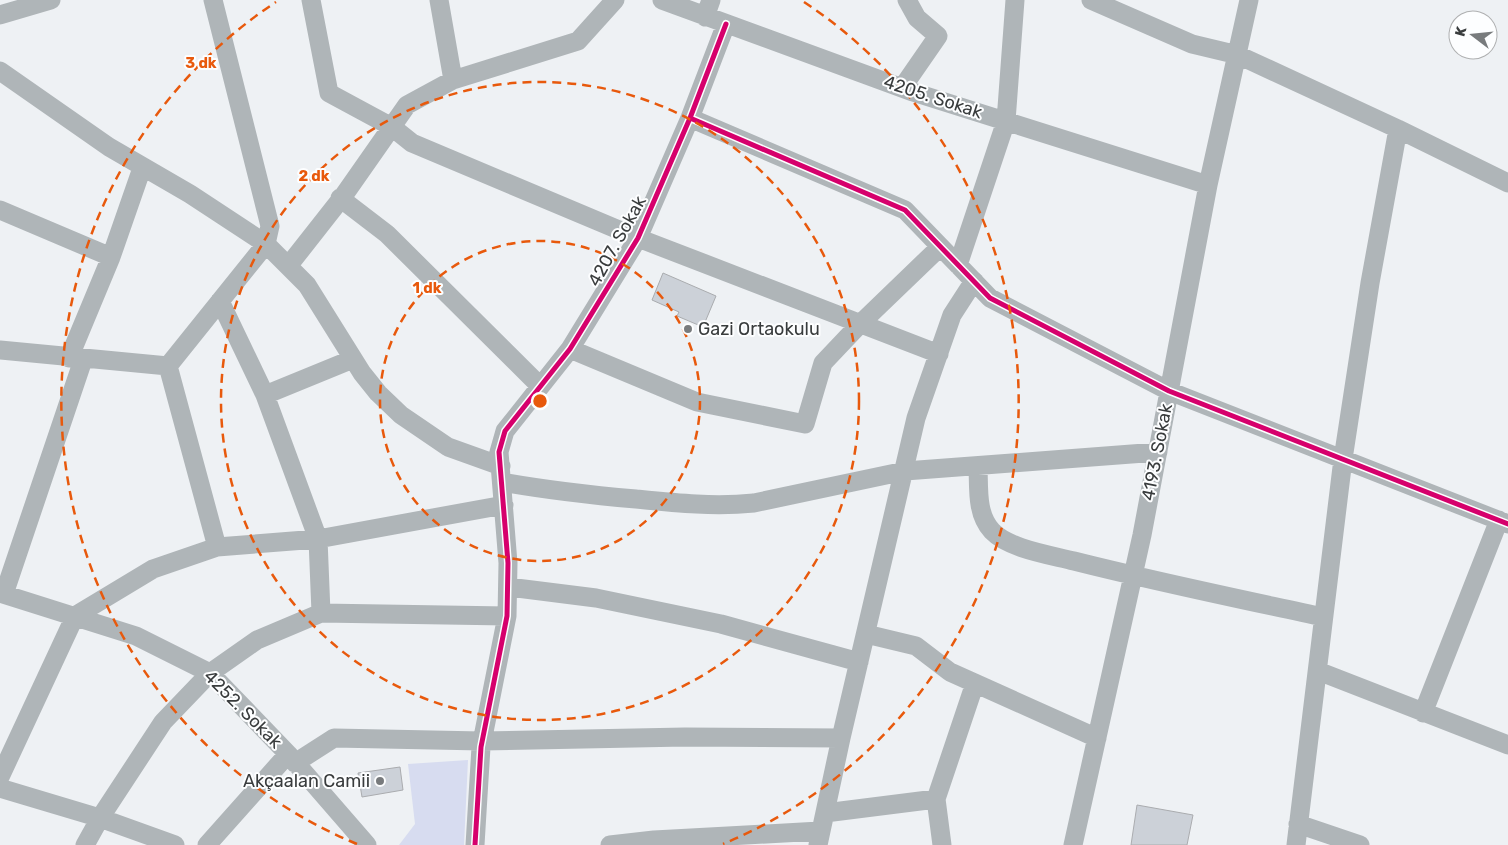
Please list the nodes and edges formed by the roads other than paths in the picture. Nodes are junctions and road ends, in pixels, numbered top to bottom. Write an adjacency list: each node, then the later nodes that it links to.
1 (51, 0): 12 (street)
2 (213, 0): 28 (street)
3 (311, 0): 20 (street)
4 (439, 0): 16 (street)
5 (615, 0): 16 (street)
6 (662, 0): 11 (street, 4205. Sokak)
7 (907, 0): 17 (street)
8 (1015, 0): 19 (street)
9 (1091, 0): 14 (street)
10 (1249, 0): 14 (street, 4193. Sokak)
11 (708, 8): 13 (street, 4205. Sokak)
12 (0, 15)
13 (726, 24): 17 (street, 4205. Sokak); 18 (street, 4207. Sokak)
14 (1238, 55): 21 (street); 24 (street, 4193. Sokak)
15 (0, 72): 22 (street)
16 (453, 80): 20 (street)
17 (902, 88): 19 (street, 4205. Sokak)
18 (690, 118): 27 (street, 4207. Sokak); 29 (street)
19 (1006, 121): 24 (street, 4205. Sokak); 32 (street)
20 (392, 127): 25 (street); 27 (street)
21 (1398, 129): 23 (street); 46 (street)
22 (142, 168): 28 (street); 30 (street)
23 (1508, 183)
24 (1208, 185): 43 (street, 4193. Sokak)
25 (340, 198): 31 (street); 42 (street)
26 (0, 210): 30 (street)
27 (638, 238): 35 (street); 36 (street, 4207. Sokak)
28 (266, 244): 31 (street); 34 (street)
29 (940, 247): 32 (street); 35 (street)
30 (111, 257): 39 (street)
31 (289, 265): 40 (street)
32 (958, 265): 33 (street)
33 (974, 282): 38 (street); 43 (street)
34 (220, 301): 41 (street); 44 (street)
35 (859, 325): 36 (street); 38 (street)
36 (570, 349): 42 (street, 4207. Sokak)
37 (0, 350): 39 (street)
38 (938, 354): 49 (street)
39 (76, 359): 41 (street); 56 (street)
40 (353, 359): 44 (street); 48 (street)
41 (168, 366): 53 (street)
42 (540, 386): 48 (street, 4207. Sokak)
43 (1169, 391): 45 (street, 4193. Sokak); 46 (street)
44 (265, 395): 52 (street)
45 (1158, 452): 47 (street); 54 (street, 4193. Sokak)
46 (1343, 459): 51 (street); 60 (street)
47 (978, 466): 49 (street); 54 (street)
48 (500, 467): 49 (street); 50 (street)
49 (905, 471): 61 (street)
50 (504, 504): 52 (street); 55 (street)
51 (1504, 522): 66 (street)
52 (318, 539): 53 (street); 57 (street)
53 (217, 547): 58 (street)
54 (1132, 575): 60 (street); 68 (street, 4193. Sokak)
55 (508, 587): 59 (street); 62 (street)
56 (2, 593): 58 (street, 4252. Sokak)
57 (321, 613): 59 (street); 64 (street)
58 (75, 616): 64 (street, 4252. Sokak); 72 (street)
59 (507, 616): 69 (street)
60 (1323, 617): 63 (street)
61 (866, 634): 62 (street); 65 (street)
62 (859, 662): 67 (street)
63 (1318, 672): 66 (street); 77 (street)
64 (210, 673): 71 (street, 4252. Sokak); 76 (street)
65 (975, 683): 68 (street); 74 (street)
66 (1423, 713): 70 (street)
67 (840, 738): 69 (street); 75 (street)
68 (1097, 738): 80 (street, 4193. Sokak)
69 (482, 740): 71 (street); 85 (street)
70 (1508, 745)
71 (292, 759): 83 (street); 84 (street, 4252. Sokak)
72 (0, 777)
73 (0, 788): 76 (street)
74 (936, 799): 75 (street); 87 (street)
75 (825, 813): 78 (street)
76 (100, 818): 81 (street); 82 (street)
77 (1298, 824): 88 (street); 89 (street)
78 (819, 838): 79 (street)
79 (654, 842): 86 (street)
80 (1076, 844)
81 (85, 845)
82 (175, 845)
83 (207, 845)
84 (367, 845)
85 (475, 845)
86 (610, 845)
87 (942, 845)
88 (1296, 845)
89 (1360, 845)

